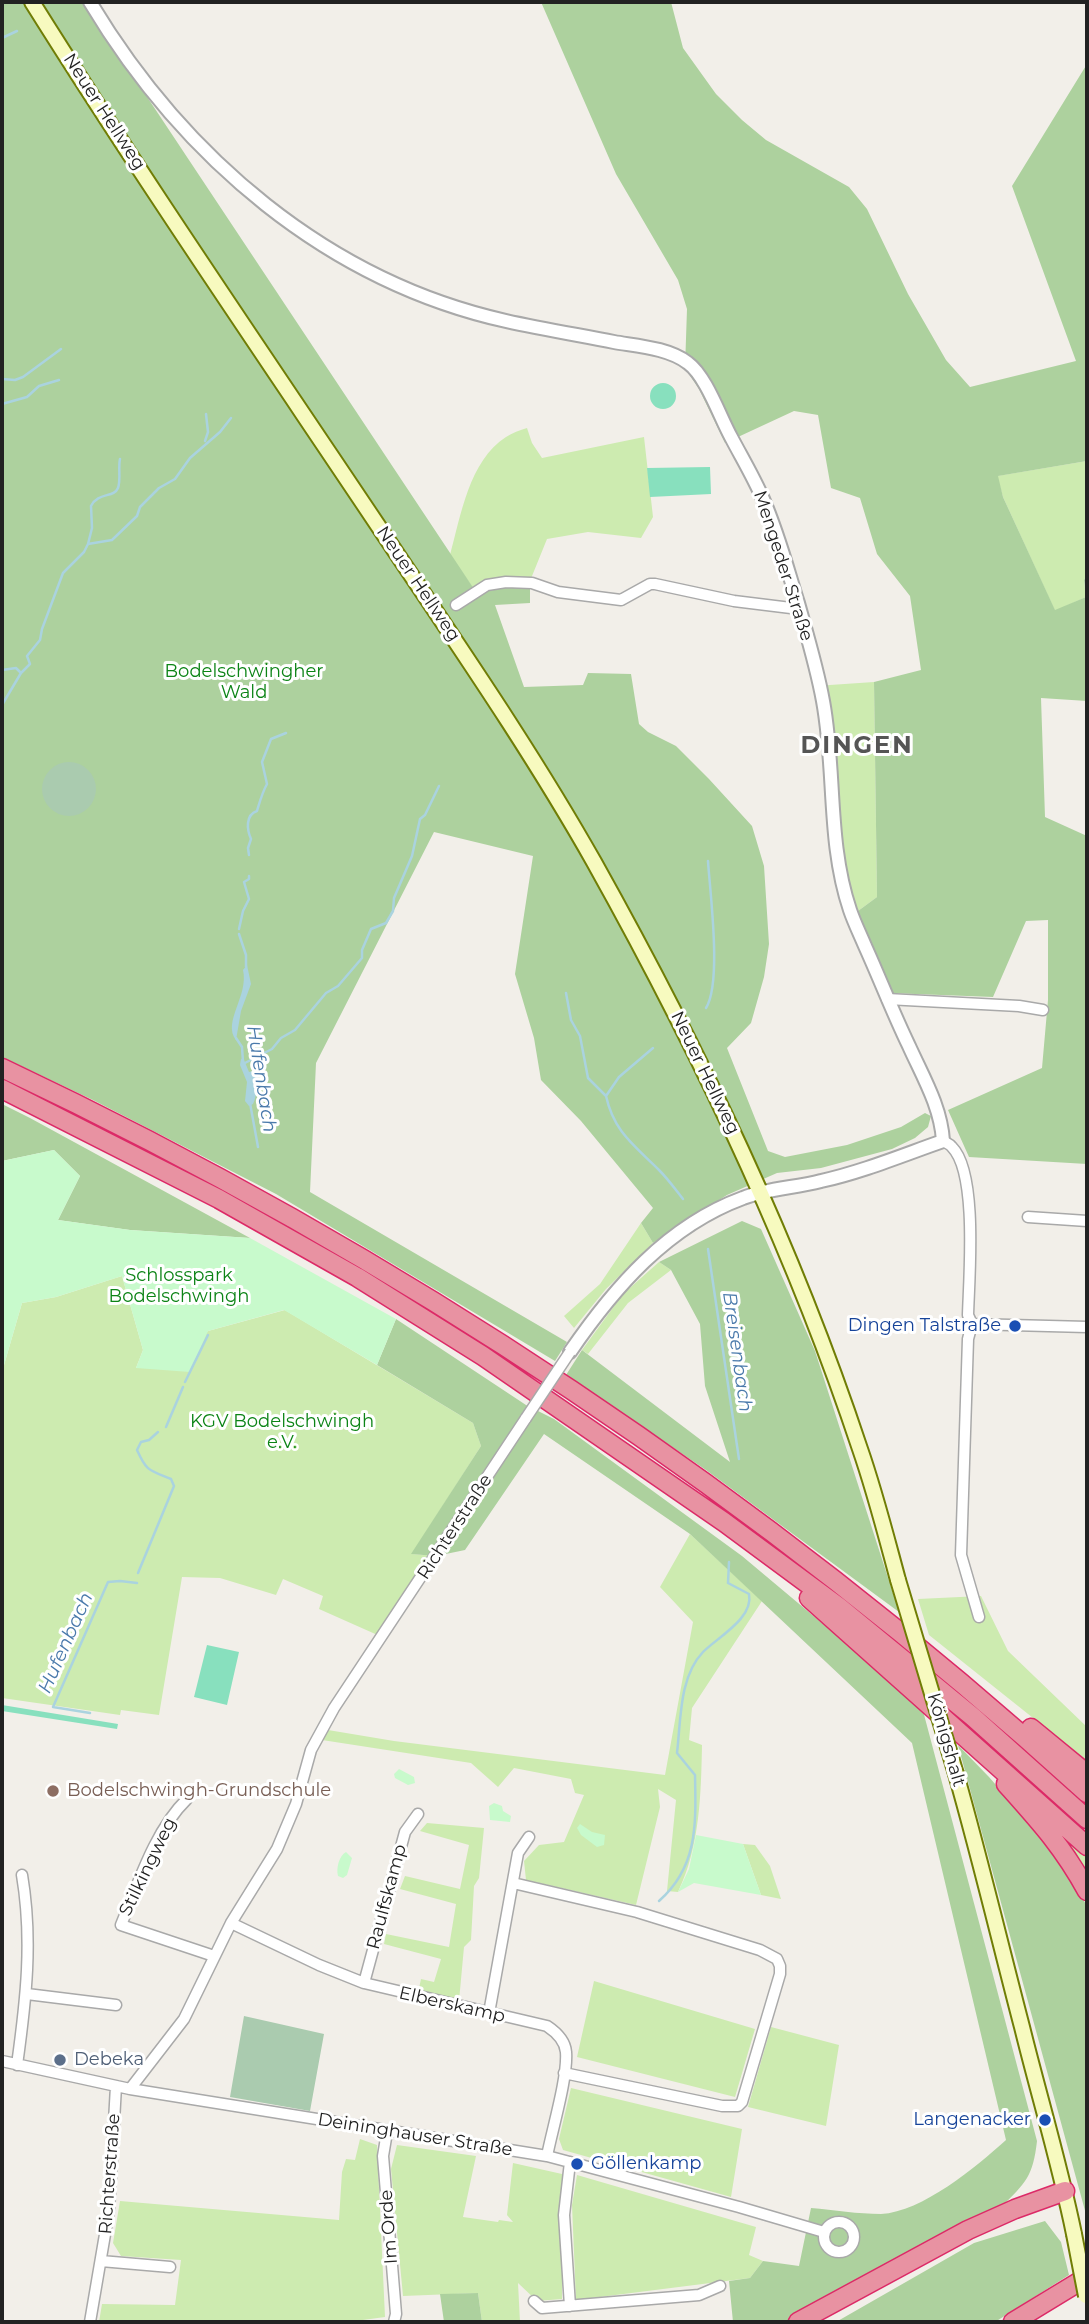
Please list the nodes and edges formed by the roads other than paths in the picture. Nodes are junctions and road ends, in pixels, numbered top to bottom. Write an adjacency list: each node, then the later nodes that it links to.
1 (32, 2): 10 (main road, Neuer Hellweg)
2 (90, 2): 4 (street, Mengeder Straße)
3 (456, 605): 4 (street)
4 (799, 610): 5 (street, Mengeder Straße)
5 (887, 999): 6 (street); 9 (street, Mengeder Straße)
6 (1044, 1010)
7 (2, 1068): 18 (highway)
8 (2, 1089): 16 (highway)
9 (943, 1141): 10 (street, Richterstraße); 13 (street, Mengeder Straße)
10 (761, 1191): 15 (street, Richterstraße); 44 (main road, Königshalt, bridge)
11 (1028, 1217): 12 (street)
12 (1087, 1221)
13 (972, 1324): 14 (street); 17 (street, Mengeder Straße)
14 (1087, 1326)
15 (570, 1352): 30 (street, Richterstraße, bridge)
16 (723, 1522): 19 (highway); 24 (highway)
17 (979, 1617)
18 (929, 1654): 20 (highway); 21 (highway)
19 (968, 1738): 26 (highway); 29 (highway)
20 (1087, 1774)
21 (1087, 1793)
22 (187, 1799): 31 (street, Stilkingweg)
23 (418, 1814): 32 (street, Raulfskamp)
24 (1087, 1819)
25 (529, 1837): 28 (street)
26 (1087, 1846)
27 (22, 1875): 33 (street)
28 (513, 1883): 35 (street); 38 (street)
29 (1087, 1891)
30 (231, 1923): 31 (street, Richterstraße); 32 (street, Elberskamp)
31 (214, 1956): 40 (street, Richterstraße)
32 (364, 1983): 35 (street, Elberskamp)
33 (27, 1994): 34 (street); 37 (street)
34 (116, 2005)
35 (489, 2013): 38 (street, Elberskamp)
36 (2, 2061): 37 (street, Deininghauser Straße)
37 (17, 2065): 39 (street, Deininghauser Straße)
38 (564, 2073): 42 (street, Elberskamp)
39 (116, 2086): 40 (street, Deininghauser Straße); 46 (street, Richterstraße)
40 (130, 2090): 41 (street, Deininghauser Straße)
41 (387, 2132): 42 (street, Deininghauser Straße); 56 (street, Im Orde)
42 (547, 2156): 43 (street, Deininghauser Straße)
43 (570, 2162): 45 (street, Deininghauser Straße); 53 (street)
44 (1065, 2192): 52 (main road, Königshalt, bridge); 57 (highway)
45 (824, 2232)
46 (101, 2261): 48 (street); 55 (street, Richterstraße)
47 (1087, 2266): 54 (highway)
48 (170, 2267)
49 (1087, 2277): 54 (highway)
50 (720, 2286): 53 (street)
51 (534, 2301): 53 (street)
52 (1087, 2302)
53 (570, 2306)
54 (1020, 2318)
55 (90, 2322)
56 (394, 2322)
57 (798, 2322)

